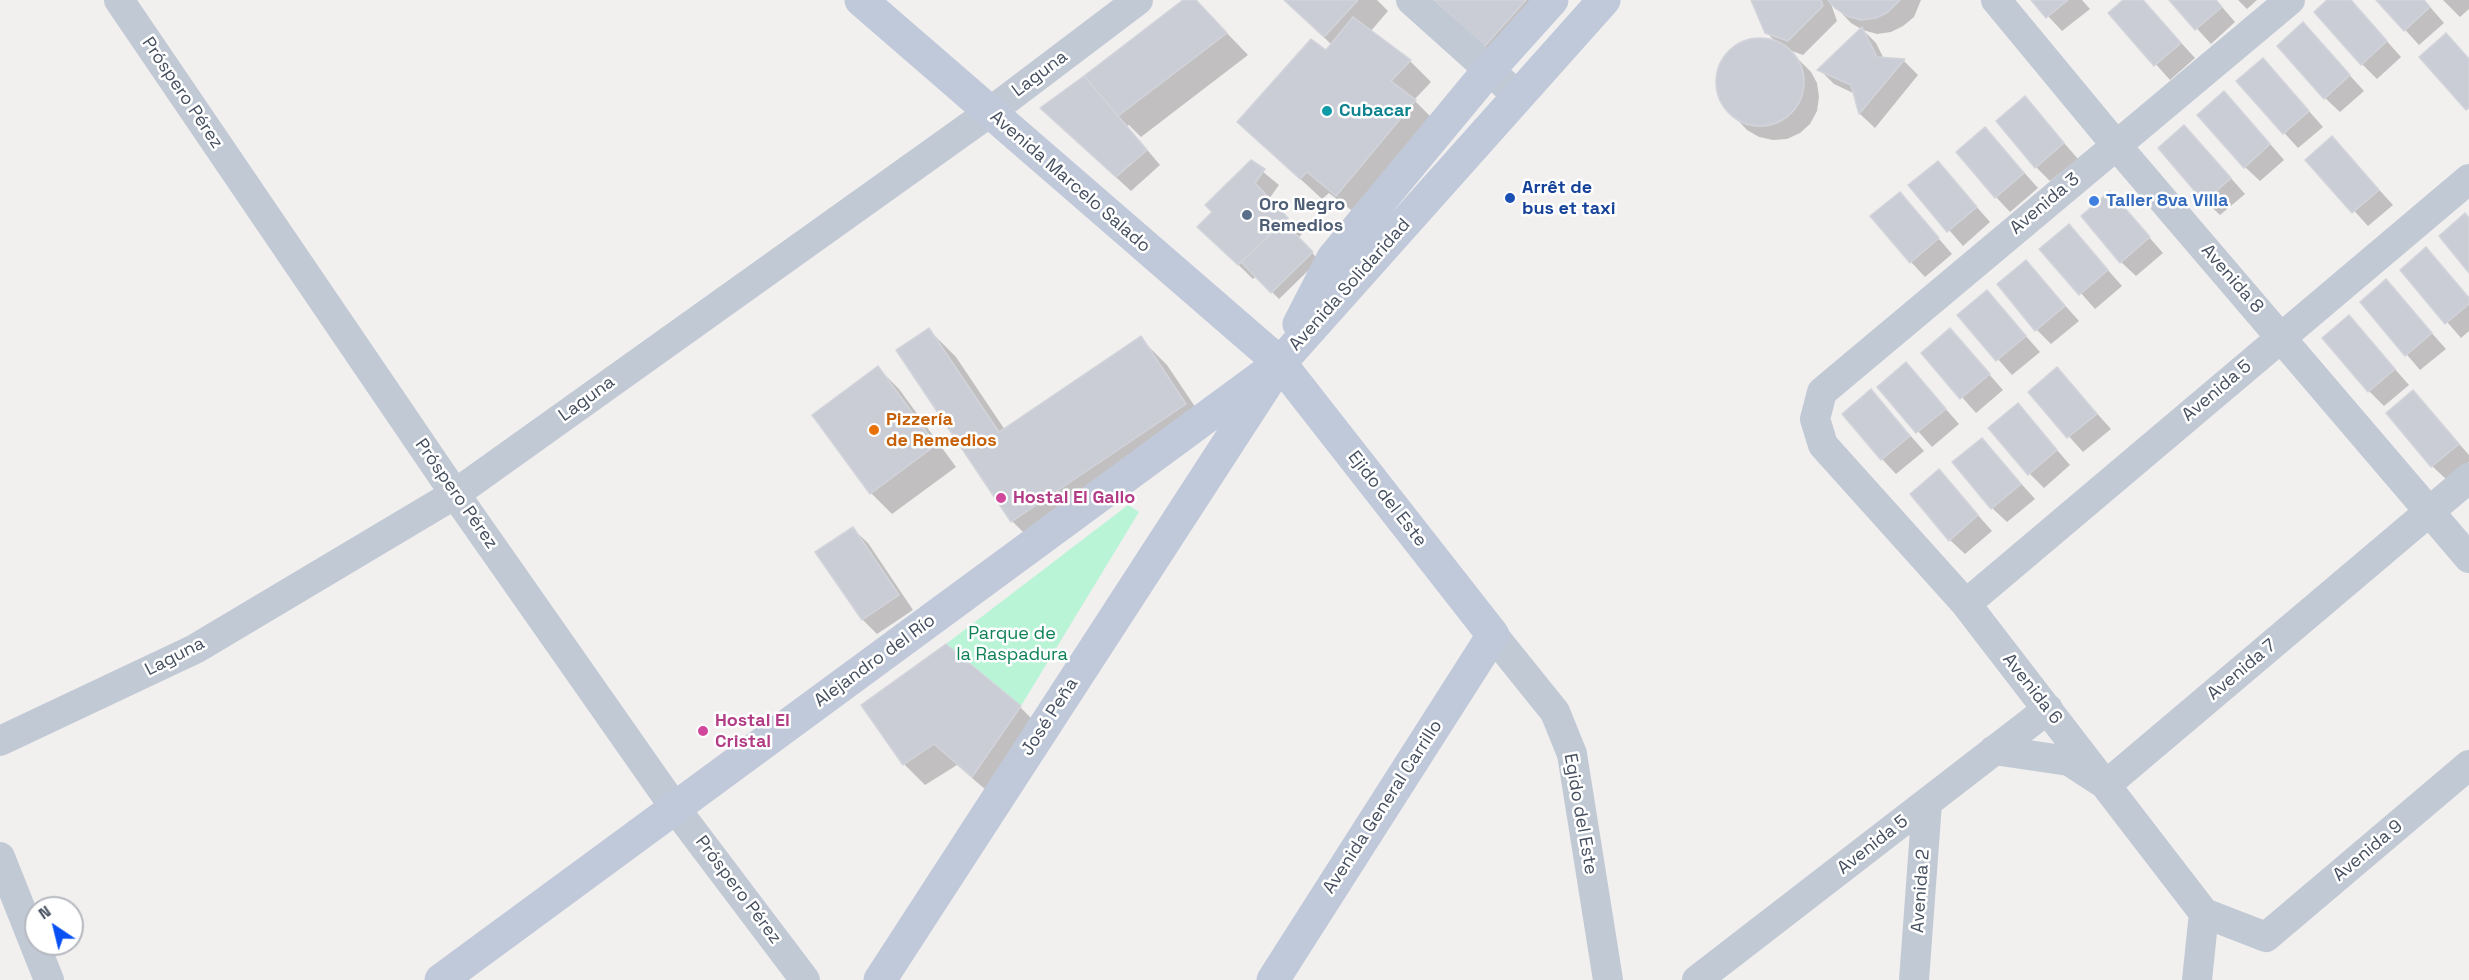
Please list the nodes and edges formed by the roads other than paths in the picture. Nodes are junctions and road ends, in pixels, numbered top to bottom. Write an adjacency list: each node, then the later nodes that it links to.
1 (118, 0): 18 (street, Próspero Pérez)
2 (861, 0): 11 (main road, Avenida Marcelo Salado)
3 (1138, 0): 11 (street, Laguna)
4 (1411, 0): 9 (street)
5 (1552, 0): 9 (main road, Avenida Solidaridad)
6 (1605, 0): 10 (main road, Avenida Solidaridad)
7 (1996, 0): 12 (street, Avenida 8)
8 (2290, 0): 12 (street, Avenida 3)
9 (1488, 71): 10 (street); 15 (main road, Avenida Solidaridad)
10 (1518, 96): 15 (main road, Avenida Solidaridad)
11 (990, 112): 15 (main road, Avenida Marcelo Salado); 18 (street, Laguna)
12 (2115, 145): 14 (street, Avenida 8); 16 (street, Avenida 3)
13 (2469, 178): 14 (street, Avenida 5)
14 (2282, 337): 19 (street, Avenida 8); 21 (street, Avenida 5)
15 (1280, 363): 22 (main road, Ejido del Este); 29 (main road, Alejandro del Río); 35 (main road, José Peña)
16 (1815, 419): 21 (street, Avenida 6)
17 (2469, 478): 19 (street, Avenida 7)
18 (455, 494): 24 (street, Laguna); 29 (street, Próspero Pérez)
19 (2430, 511): 20 (street, Avenida 8); 27 (street, Avenida 7)
20 (2469, 558)
21 (1966, 604): 23 (street, Avenida 6)
22 (1494, 635): 36 (main road, Avenida General Carrillo); 37 (street, Egido del Este)
23 (2048, 709): 25 (street, Avenida 5); 27 (street, Avenida 6)
24 (0, 741)
25 (1994, 750): 27 (street); 28 (street, Avenida 5)
26 (2469, 765): 31 (street, Avenida 9)
27 (2106, 785): 31 (street, Avenida 6)
28 (1927, 803): 38 (street, Avenida 5); 39 (street, Avenida 2)
29 (675, 808): 33 (main road, Alejandro del Río); 34 (street, Próspero Pérez)
30 (0, 857): 32 (street)
31 (2204, 913): 40 (street)
32 (49, 980)
33 (441, 980)
34 (806, 980)
35 (880, 980)
36 (1273, 980)
37 (1608, 980)
38 (1697, 980)
39 (1914, 980)
40 (2197, 980)

